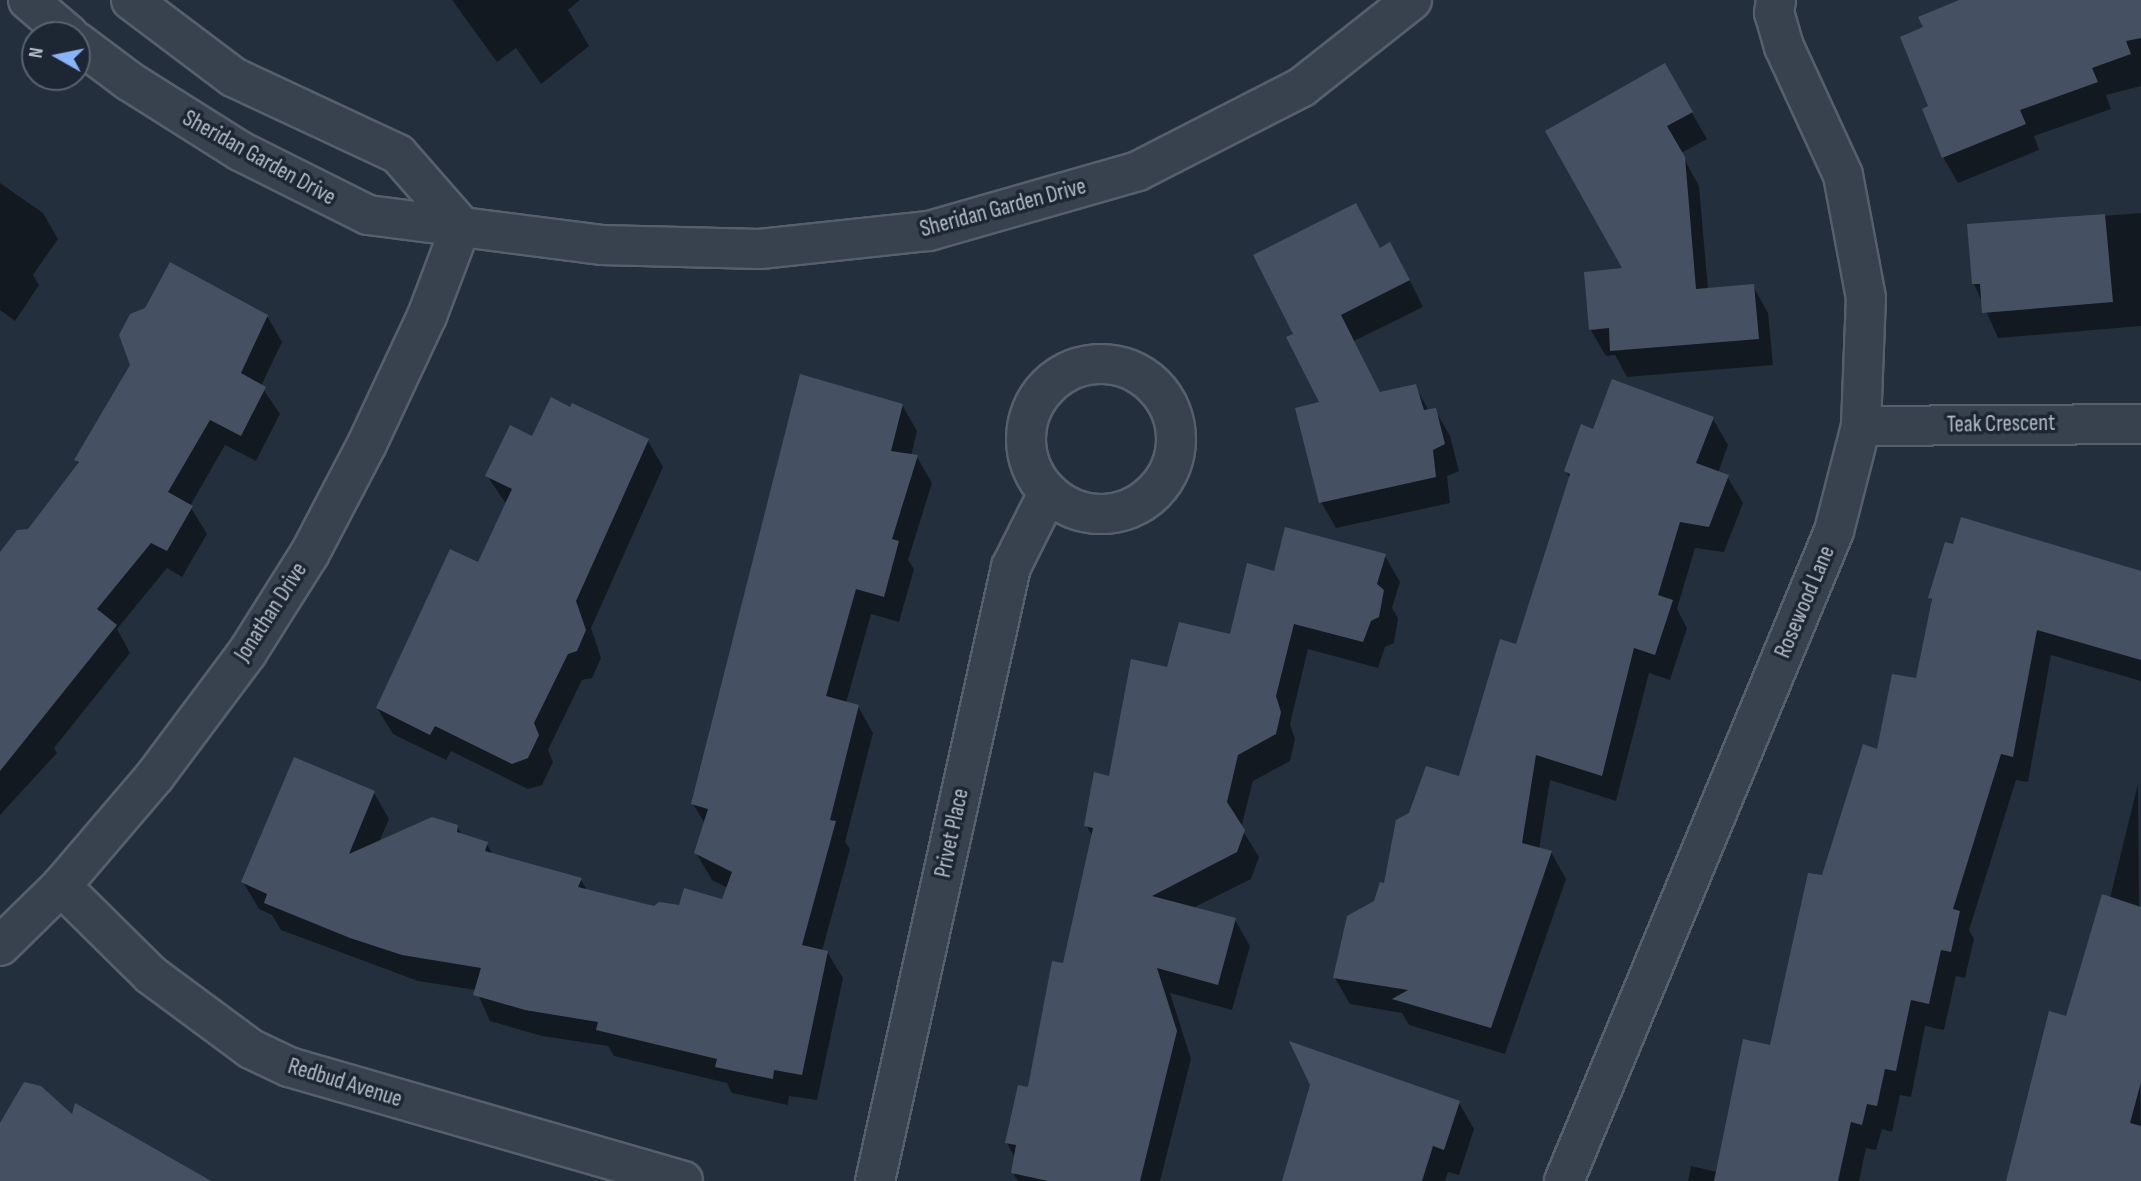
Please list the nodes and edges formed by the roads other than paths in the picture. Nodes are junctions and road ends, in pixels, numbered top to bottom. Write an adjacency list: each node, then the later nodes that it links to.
1 (28, 0): 5 (street)
2 (131, 0): 7 (street)
3 (1412, 0): 7 (street, Sheridan Garden Drive)
4 (1776, 0): 9 (street, Rosewood Lane)
5 (53, 21)
6 (91, 52): 7 (street, Sheridan Garden Drive)
7 (461, 226): 11 (street, Jonathan Drive)
8 (2141, 424): 9 (street, Teak Crescent)
9 (1861, 426): 15 (street, Rosewood Lane)
10 (1048, 493): 14 (street, Privet Place)
11 (61, 886): 12 (street, Jonathan Drive); 13 (street, Redbud Avenue)
12 (0, 946)
13 (683, 1181)
14 (876, 1181)
15 (1564, 1181)

